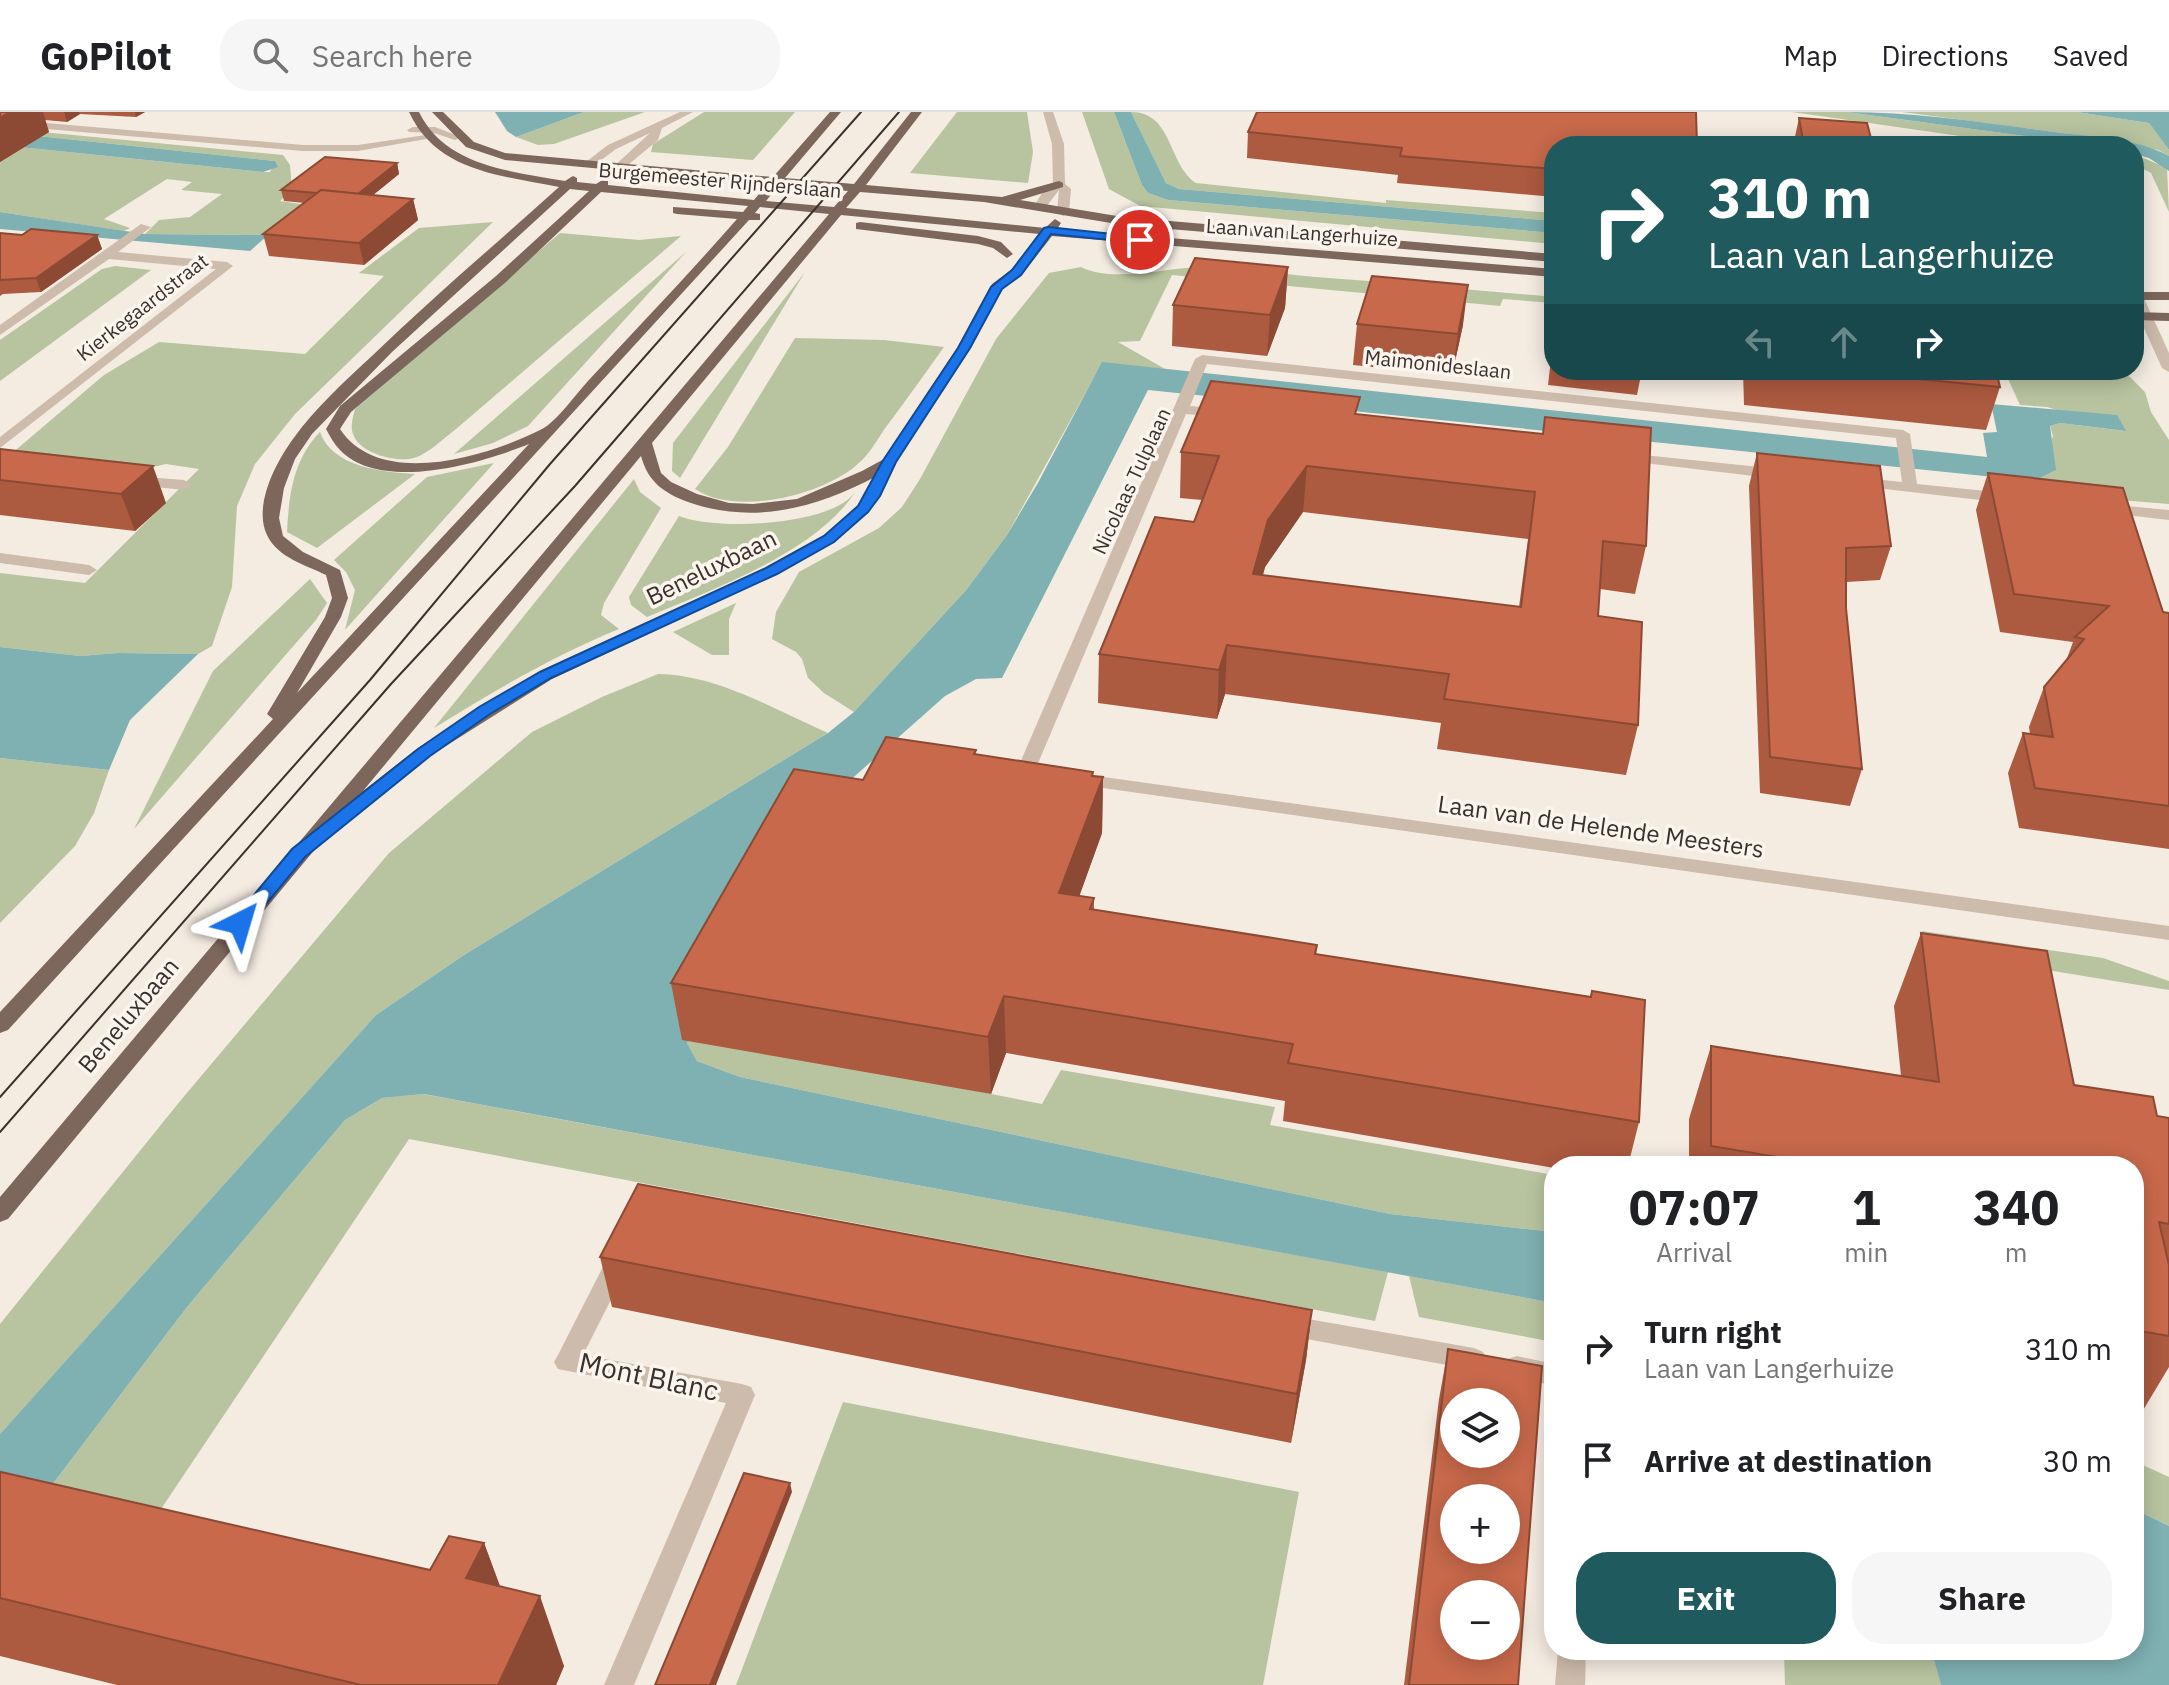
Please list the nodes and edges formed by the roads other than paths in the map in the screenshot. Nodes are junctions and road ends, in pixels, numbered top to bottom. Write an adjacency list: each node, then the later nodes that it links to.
1 (414, 112): 9 (main road)
2 (437, 112): 10 (main road)
3 (688, 112): 8 (street)
4 (836, 112): 40 (main road)
5 (917, 112): 41 (main road, Beneluxbaan)
6 (1048, 112): 14 (street)
7 (0, 122): 9 (street)
8 (657, 128): 11 (street); 12 (street)
9 (423, 133): 10 (street); 13 (main road, Burgemeester Rijnderslaan)
10 (455, 137): 11 (main road, Burgemeester Rijnderslaan)
11 (588, 165): 12 (main road, Burgemeester Rijnderslaan); 13 (main road)
12 (618, 168): 15 (main road); 16 (main road, Burgemeester Rijnderslaan)
13 (567, 185): 15 (main road, Burgemeester Rijnderslaan); 55 (main road)
14 (1059, 185): 16 (main road); 18 (street); 20 (street)
15 (599, 189): 19 (main road); 22 (main road, Burgemeester Rijnderslaan); 24 (main road)
16 (997, 201): 18 (main road, Burgemeester Rijnderslaan)
17 (598, 205): 19 (main road)
18 (1039, 208): 20 (main road, Burgemeester Rijnderslaan); 22 (main road)
19 (580, 209): 40 (main road)
20 (1063, 212): 23 (main road, Beneluxbaan); 26 (main road, Laan van Langerhuize)
21 (145, 227): 25 (street)
22 (1026, 228): 23 (main road, Burgemeester Rijnderslaan); 24 (main road)
23 (1048, 231): 27 (main road, Laan van Langerhuize); 28 (main road, Beneluxbaan)
24 (1007, 254): 28 (main road)
25 (106, 255): 34 (street); 39 (street, Kierkegaardstraat)
26 (1544, 257)
27 (1544, 272)
28 (997, 287): 44 (main road, Beneluxbaan)
29 (2144, 296): 30 (main road)
30 (2169, 296)
31 (2144, 316): 32 (main road)
32 (2169, 317)
33 (2144, 325): 35 (street)
34 (3, 328)
35 (2169, 368)
36 (1183, 403): 37 (street, Nicolaas Tulplaan); 48 (street, Maimonideslaan); 56 (street, Nicolaas Tulplaan)
37 (1244, 416)
38 (0, 422): 39 (street)
39 (23, 424): 42 (street, Kierkegaardstraat)
40 (550, 430): 55 (main road)
41 (644, 441): 44 (main road); 57 (main road, Beneluxbaan)
42 (0, 444)
43 (1607, 456): 45 (street)
44 (889, 462): 57 (main road, Beneluxbaan)
45 (1791, 475)
46 (123, 480): 49 (street)
47 (1836, 480): 48 (street)
48 (1908, 481): 50 (street)
49 (184, 485)
50 (2026, 501)
51 (2095, 508): 52 (street)
52 (2169, 515)
53 (0, 558): 54 (street)
54 (89, 570)
55 (261, 741): 59 (main road)
56 (1025, 772): 58 (street, Laan van de Helende Meesters)
57 (298, 853): 60 (main road, Beneluxbaan)
58 (2169, 933)
59 (0, 1025)
60 (0, 1213)
61 (631, 1236): 65 (street, Mont Blanc)
62 (1266, 1321): 63 (street)
63 (1544, 1373)
64 (1571, 1660): 66 (street)
65 (619, 1685)
66 (1570, 1685)

